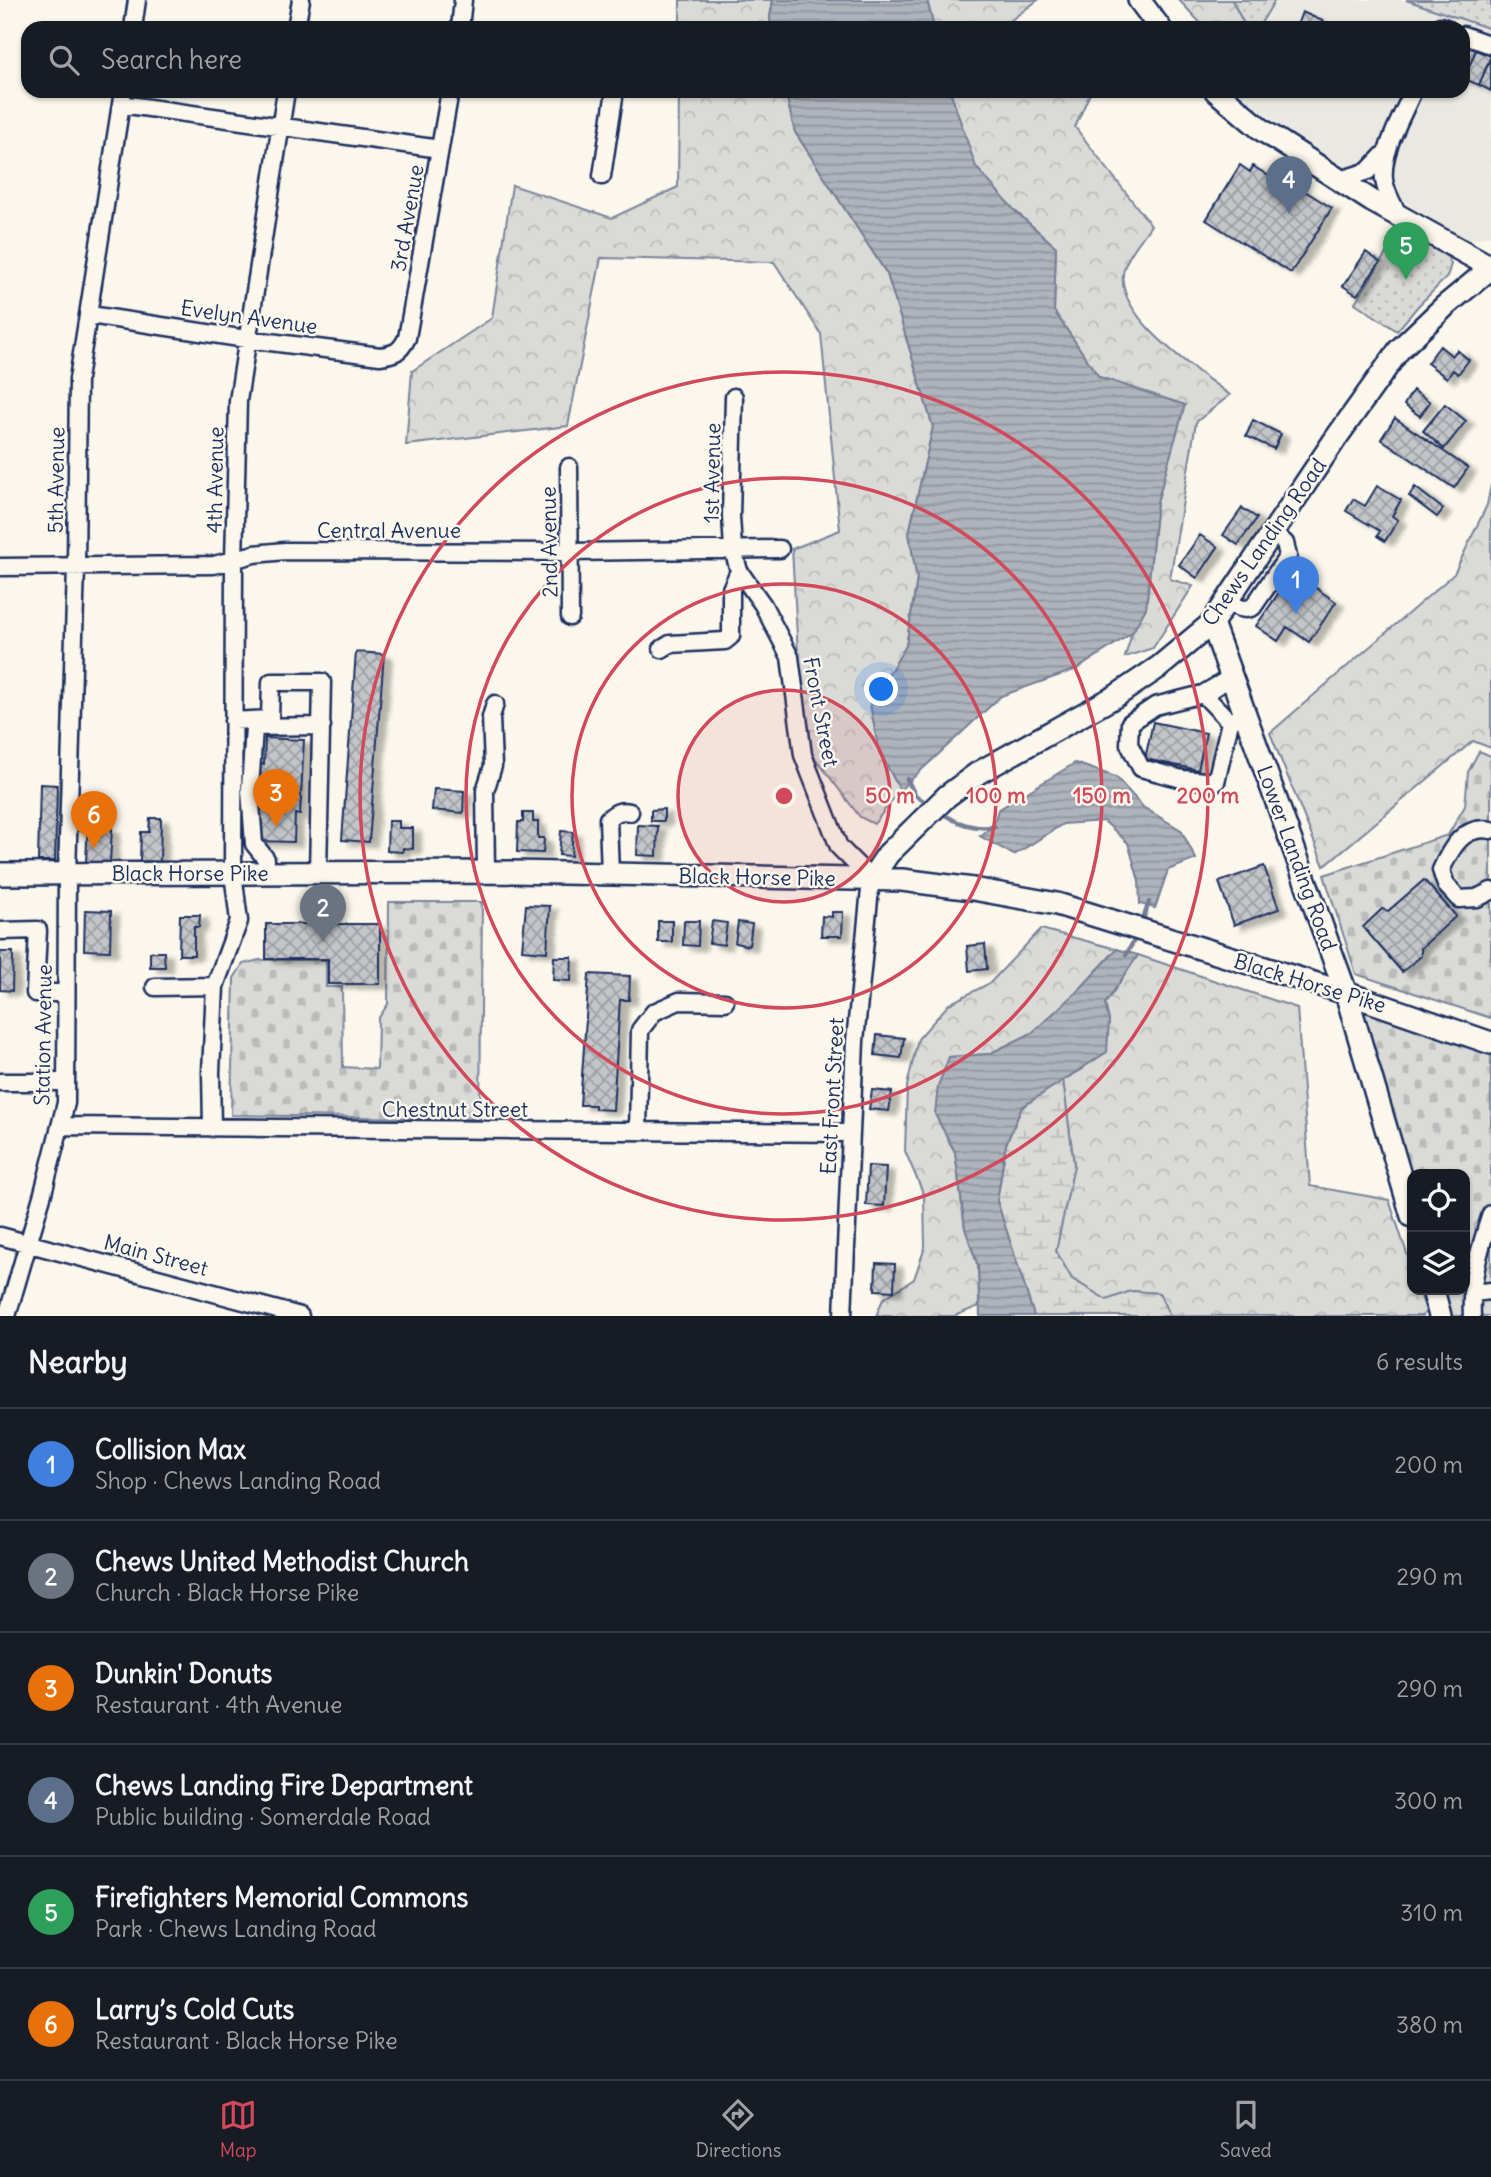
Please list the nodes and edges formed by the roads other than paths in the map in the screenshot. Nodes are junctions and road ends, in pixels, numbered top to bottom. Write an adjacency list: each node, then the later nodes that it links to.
1 (137, 0): 5 (street)
2 (301, 0): 6 (street)
3 (463, 0): 7 (street)
4 (1139, 0): 8 (main road)
5 (134, 21)
6 (297, 21)
7 (461, 21)
8 (1155, 21)
9 (1470, 38): 10 (street)
10 (1491, 46)
11 (122, 98): 25 (street, 5th Avenue)
12 (127, 98): 18 (street)
13 (285, 98): 18 (street, 4th Avenue)
14 (449, 98): 20 (street, 3rd Avenue)
15 (614, 98): 21 (street)
16 (1224, 98): 22 (main road)
17 (1410, 98): 19 (street)
18 (280, 127): 20 (street); 26 (street, 4th Avenue)
19 (1390, 148): 22 (street); 23 (street)
20 (440, 149): 27 (street, 3rd Avenue)
21 (602, 176)
22 (1340, 180): 23 (main road)
23 (1399, 216): 24 (main road)
24 (1491, 267): 38 (main road, Chews Landing Road)
25 (90, 314): 26 (street, Evelyn Avenue); 35 (street, 5th Avenue)
26 (246, 339): 27 (street, Evelyn Avenue); 33 (street, 4th Avenue)
27 (401, 350)
28 (734, 397): 30 (street, 1st Avenue)
29 (569, 467): 32 (street, 2nd Avenue)
30 (733, 549): 31 (street, Central Avenue); 32 (street, Central Avenue); 36 (street, Front Street)
31 (780, 549)
32 (571, 552): 33 (street, Central Avenue); 37 (street, 2nd Avenue)
33 (234, 561): 35 (street, Central Avenue); 44 (street, 4th Avenue)
34 (0, 567): 35 (street, Central Avenue)
35 (76, 567): 54 (street, 5th Avenue)
36 (739, 571): 39 (street); 56 (street, Front Street)
37 (570, 617)
38 (1212, 623): 40 (main road, Lower Landing Road); 56 (main road, Chews Landing Road)
39 (662, 649)
40 (1232, 677): 41 (street); 43 (main road, Lower Landing Road)
41 (1203, 694): 43 (street); 43 (street)
42 (495, 704): 49 (street)
43 (1237, 718): 62 (main road, Lower Landing Road)
44 (233, 721): 45 (street); 50 (street, 4th Avenue)
45 (265, 724): 46 (street); 46 (street); 51 (street)
46 (322, 726): 52 (street)
47 (630, 813): 55 (street)
48 (1491, 831): 57 (street)
49 (486, 872): 52 (main road, Black Horse Pike); 55 (main road, Black Horse Pike)
50 (233, 873): 51 (main road, Black Horse Pike); 54 (main road, Black Horse Pike); 59 (street, 4th Avenue)
51 (265, 873): 52 (main road, Black Horse Pike)
52 (318, 873)
53 (0, 874): 54 (main road, Black Horse Pike)
54 (67, 874): 61 (street, Station Avenue)
55 (610, 874): 56 (main road, Black Horse Pike)
56 (871, 879): 62 (main road, Black Horse Pike); 70 (street, East Front Street)
57 (1491, 891)
58 (0, 931): 61 (street)
59 (215, 986): 60 (street); 68 (street, 4th Avenue)
60 (155, 987)
61 (66, 993): 66 (street, Station Avenue)
62 (1346, 993): 64 (main road, Black Horse Pike); 71 (main road, Lower Landing Road)
63 (724, 1002): 69 (street)
64 (1491, 1042)
65 (0, 1082): 66 (street)
66 (65, 1082): 67 (street, Station Avenue)
67 (60, 1126): 68 (street, Chestnut Street); 74 (street, Station Avenue)
68 (212, 1128): 69 (street, Chestnut Street)
69 (638, 1131): 70 (street, Chestnut Street)
70 (850, 1133): 80 (street, East Front Street)
71 (1407, 1199)
72 (1490, 1223): 76 (street)
73 (0, 1236): 74 (street, Main Street)
74 (28, 1243): 78 (street, Station Avenue); 79 (street, Main Street)
75 (1491, 1291): 76 (street)
76 (1472, 1293): 82 (street)
77 (1434, 1295): 81 (main road)
78 (6, 1316)
79 (300, 1316)
80 (843, 1316)
81 (1440, 1316)
82 (1472, 1316)

